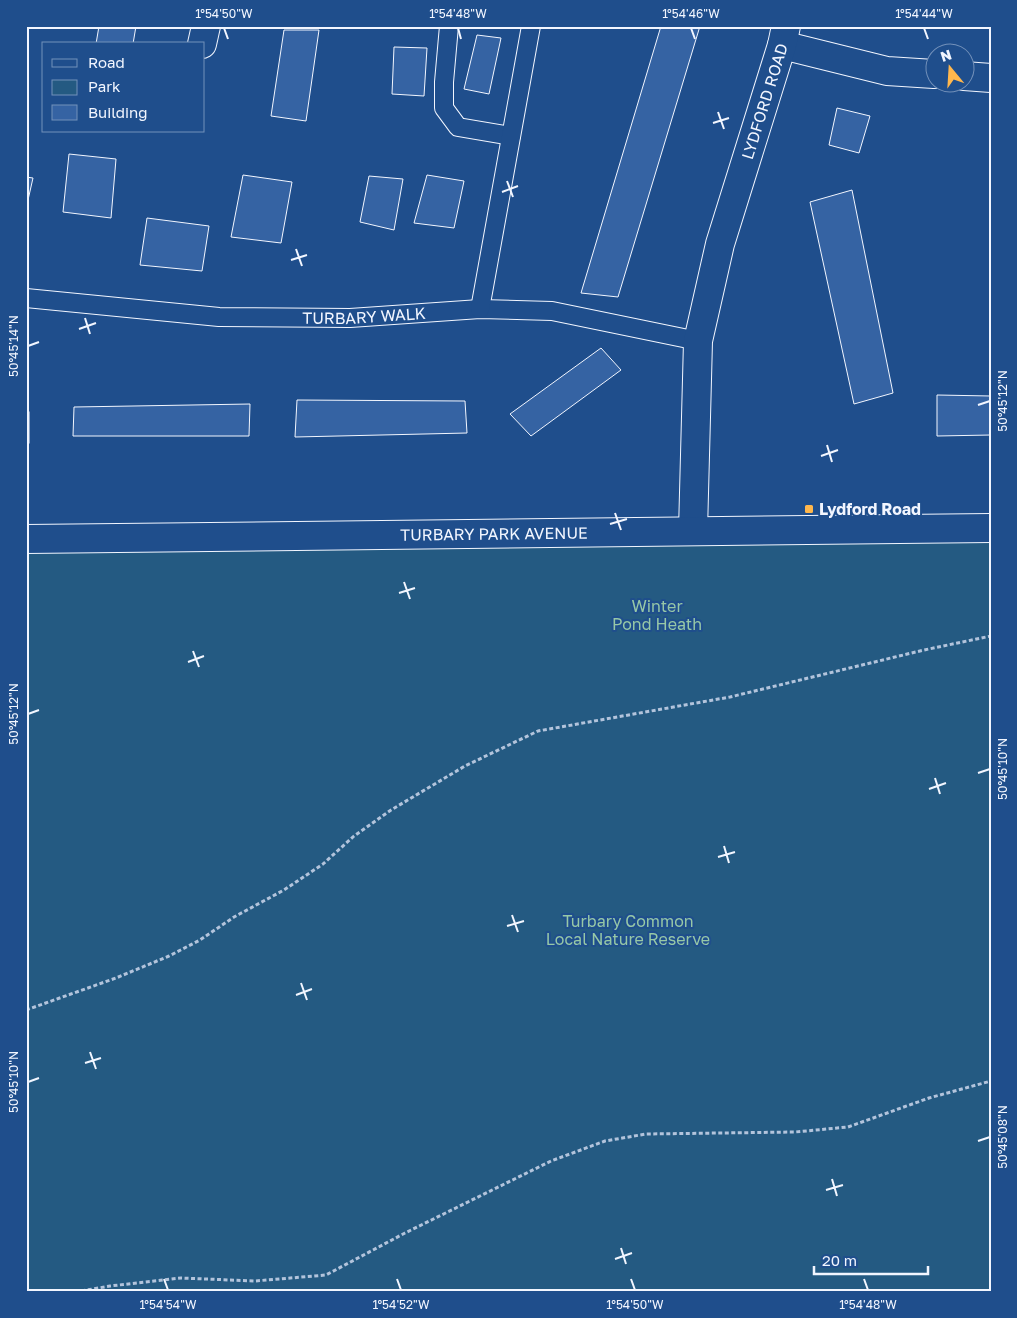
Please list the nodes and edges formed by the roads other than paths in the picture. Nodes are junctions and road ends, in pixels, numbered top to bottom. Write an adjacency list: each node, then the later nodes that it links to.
1 (206, 26): 5 (street)
2 (449, 26): 9 (lane)
3 (531, 26): 9 (lane)
4 (784, 36): 6 (street); 12 (street, LYDFORD ROAD)
5 (202, 42)
6 (924, 73)
7 (974, 77): 8 (street)
8 (991, 78)
9 (511, 136): 11 (lane)
10 (26, 298): 11 (lane, TURBARY WALK)
11 (480, 309): 12 (lane, TURBARY WALK)
12 (698, 341): 14 (street, LYDFORD ROAD)
13 (991, 528): 14 (street, TURBARY PARK AVENUE)
14 (693, 531): 15 (street, TURBARY PARK AVENUE)
15 (26, 539)

